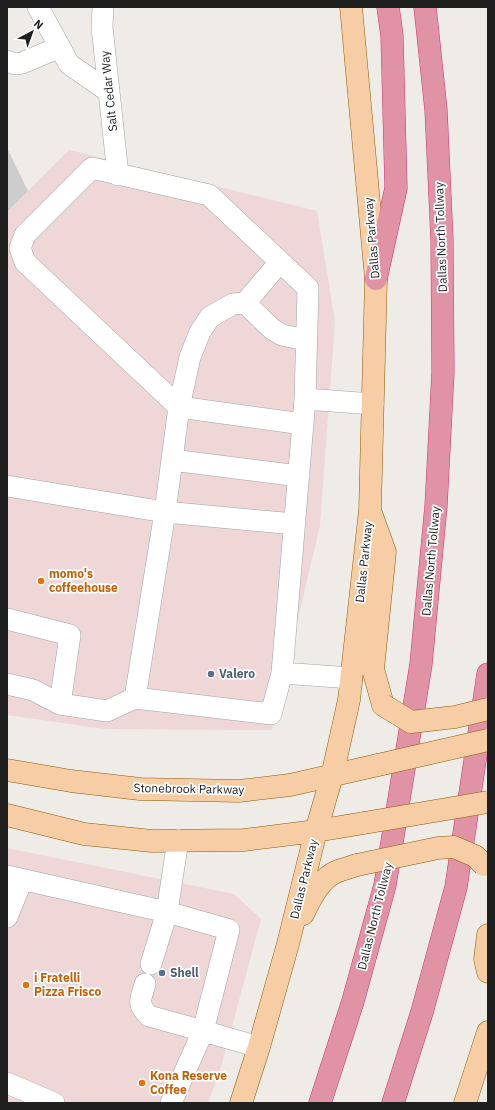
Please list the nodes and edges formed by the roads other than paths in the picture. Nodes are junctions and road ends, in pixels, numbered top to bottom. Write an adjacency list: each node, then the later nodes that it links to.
1 (38, 7): 6 (street)
2 (103, 7): 8 (street, Salt Cedar Way)
3 (351, 7): 11 (main road, Dallas Parkway)
4 (388, 7): 11 (highway)
5 (425, 7): 55 (highway, Dallas North Tollway)
6 (60, 47): 7 (street); 8 (street)
7 (7, 61)
8 (109, 92): 9 (street, Salt Cedar Way)
9 (118, 175): 10 (street); 16 (street)
10 (280, 262): 12 (street); 13 (street)
11 (376, 279): 15 (main road, Dallas Parkway)
12 (245, 303): 13 (street); 16 (street)
13 (306, 340): 14 (street)
14 (305, 399): 15 (street); 17 (street)
15 (373, 404): 21 (main road, Dallas Parkway)
16 (179, 407): 17 (street); 18 (street)
17 (303, 424): 19 (street)
18 (172, 460): 19 (street); 22 (street)
19 (299, 476): 23 (street)
20 (7, 486): 22 (street)
21 (370, 510): 27 (main road, Dallas Parkway); 31 (main road, bridge)
22 (165, 512): 23 (street); 29 (street)
23 (294, 524): 25 (street)
24 (7, 619): 30 (street)
25 (282, 673): 27 (street); 29 (street)
26 (488, 674): 56 (highway)
27 (351, 678): 34 (main road, Dallas Parkway)
28 (7, 684): 30 (street)
29 (135, 698): 30 (street)
30 (60, 704)
31 (488, 709)
32 (488, 740): 34 (main road, Stonebrook Parkway, bridge)
33 (7, 770): 34 (main road, Stonebrook Parkway)
34 (332, 776): 37 (main road, Dallas Parkway)
35 (488, 802): 37 (main road, bridge)
36 (7, 815): 38 (main road)
37 (316, 831): 38 (main road); 44 (main road, Dallas Parkway)
38 (178, 840): 41 (street)
39 (486, 869): 44 (main road, bridge)
40 (15, 878): 41 (street); 42 (street)
41 (167, 912): 45 (street); 48 (street)
42 (7, 917)
43 (488, 935): 46 (main road)
44 (288, 944): 50 (main road, Dallas Parkway)
45 (151, 964)
46 (488, 972)
47 (145, 984): 48 (street)
48 (203, 1030): 50 (street); 53 (street)
49 (488, 1032): 57 (main road)
50 (259, 1047): 54 (main road, Dallas Parkway)
51 (7, 1083): 52 (street)
52 (54, 1103)
53 (171, 1103)
54 (241, 1103)
55 (320, 1103)
56 (392, 1103)
57 (465, 1103)

